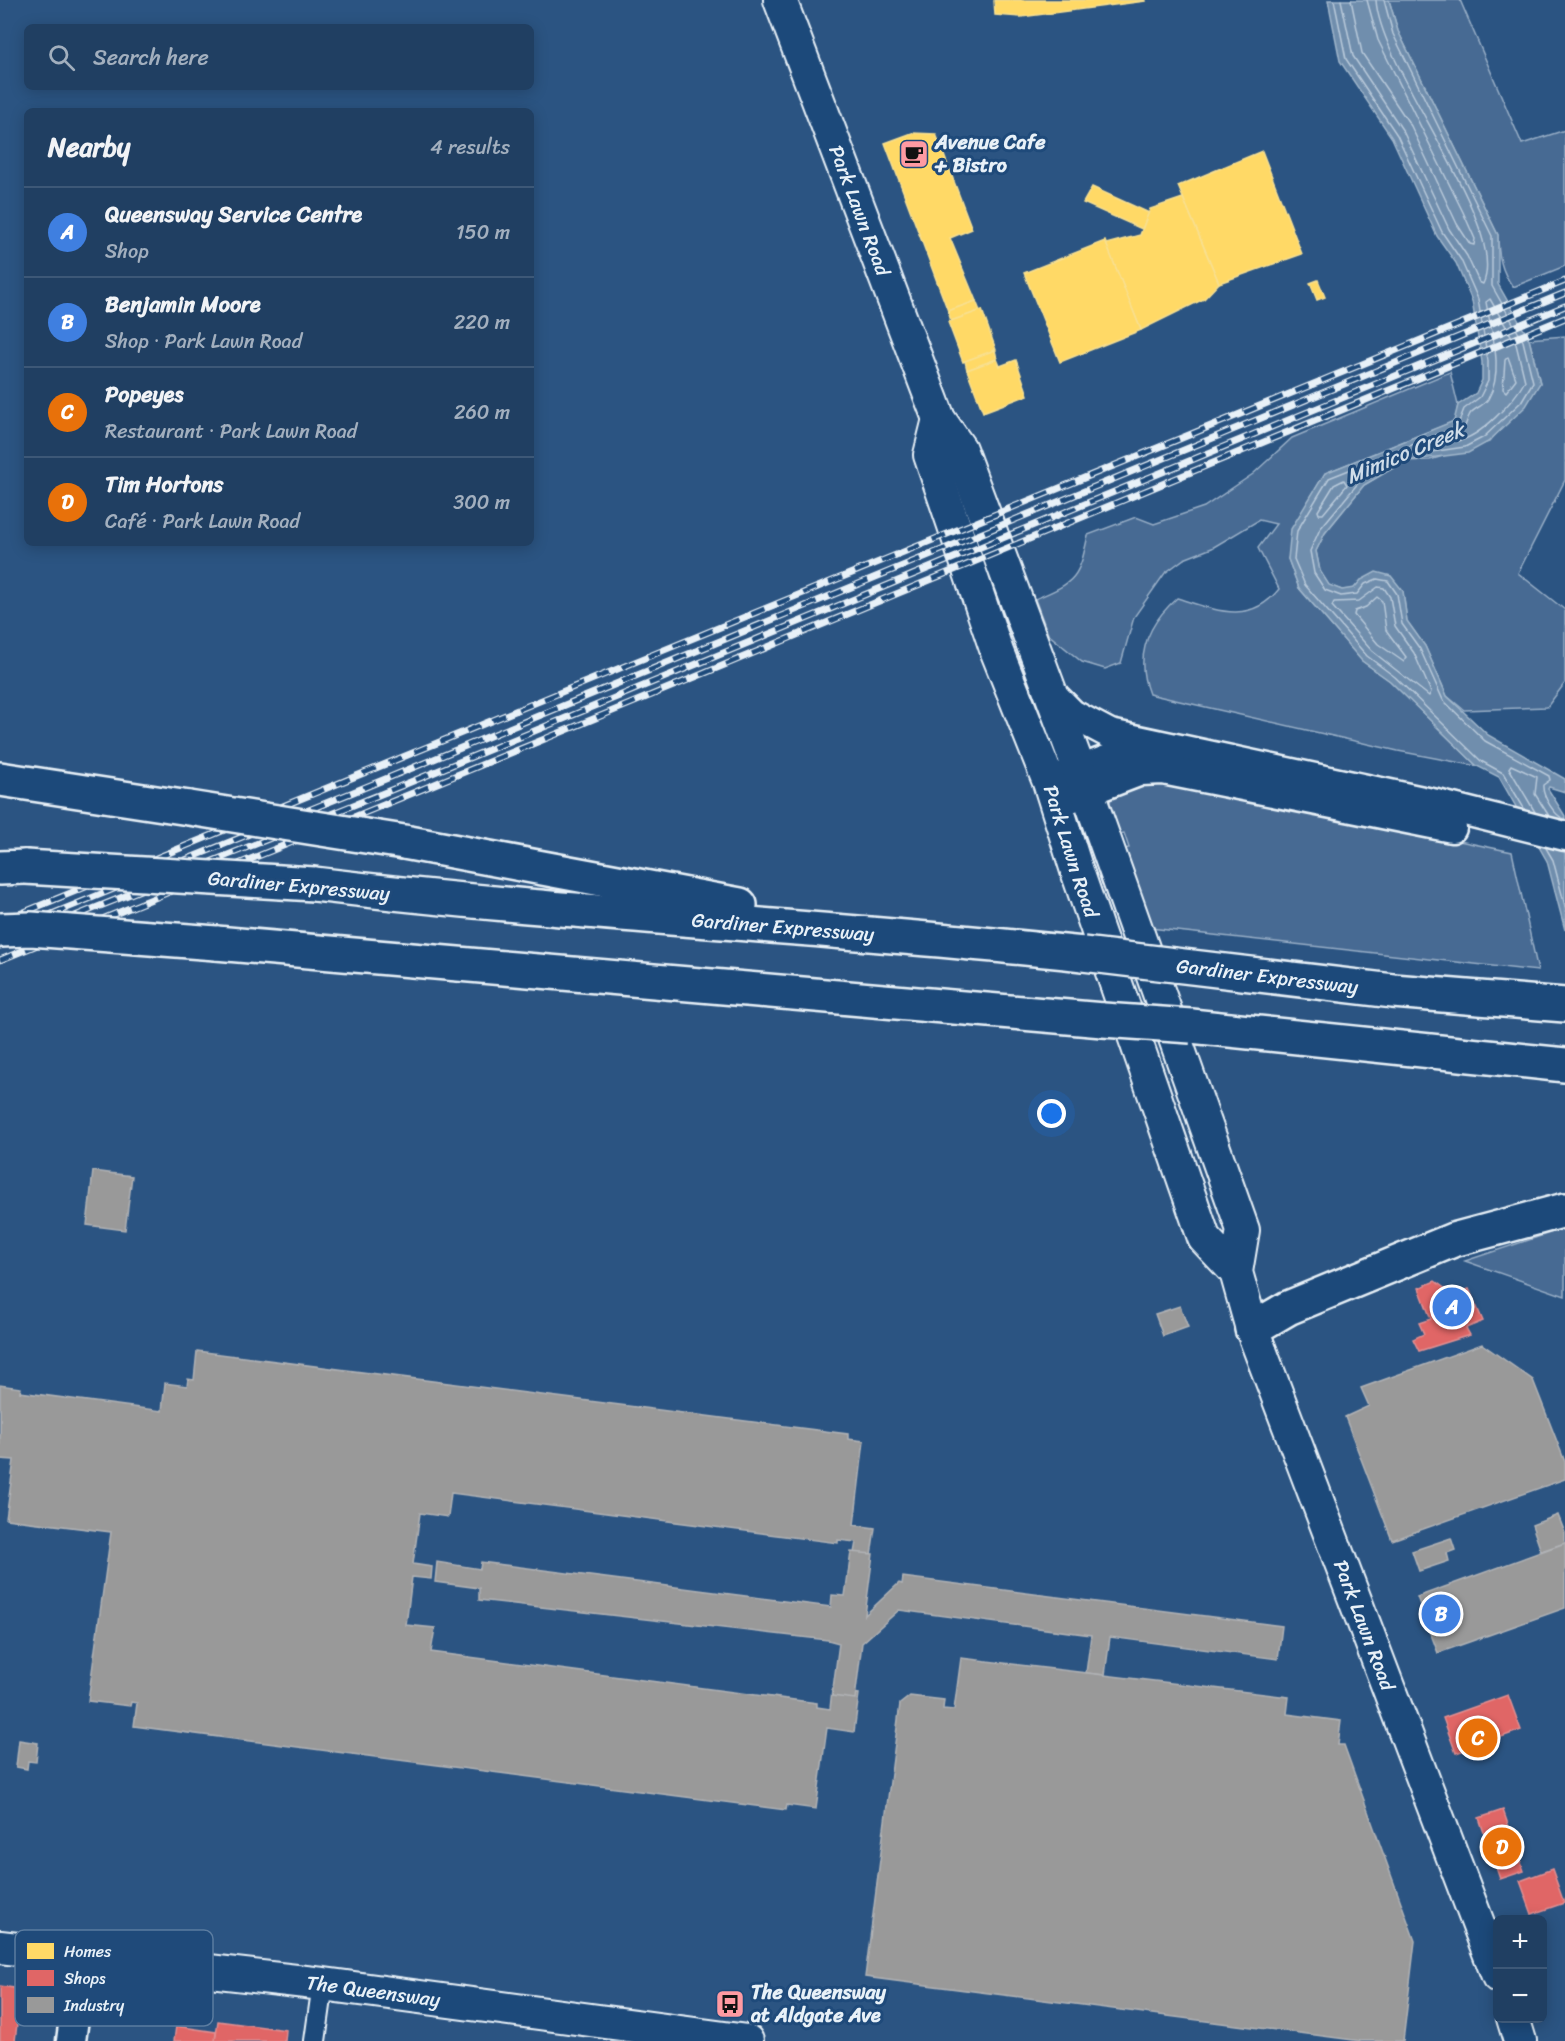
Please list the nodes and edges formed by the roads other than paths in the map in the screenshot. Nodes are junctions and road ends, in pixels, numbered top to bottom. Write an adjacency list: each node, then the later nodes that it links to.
1 (780, 0): 2 (main road, Park Lawn Road)
2 (939, 419): 3 (main road, Park Lawn Road); 7 (main road, Park Lawn Road)
3 (1050, 692): 4 (main road); 6 (main road, Park Lawn Road)
4 (1190, 752): 6 (main road); 8 (main road)
5 (0, 779): 13 (highway, bridge)
6 (1084, 781): 7 (main road); 8 (main road); 17 (main road, Park Lawn Road)
7 (1052, 793): 17 (main road, Park Lawn Road)
8 (1447, 817): 9 (main road); 10 (main road)
9 (1565, 836)
10 (1565, 853)
11 (13, 867): 13 (highway, Gardiner Expressway, bridge)
12 (0, 930): 15 (highway, bridge)
13 (952, 940): 14 (highway, Gardiner Expressway, bridge)
14 (1565, 1005)
15 (1555, 1064)
16 (1565, 1210): 18 (highway)
17 (1236, 1272): 18 (main road, Park Lawn Road)
18 (1252, 1329): 21 (main road, Park Lawn Road)
19 (0, 1947): 20 (main road, The Queensway)
20 (15, 1949)
21 (1494, 1969)
22 (213, 1972): 23 (main road, The Queensway)
23 (323, 1983): 25 (main road, The Queensway); 27 (street)
24 (73, 2026): 26 (main road)
25 (689, 2037): 28 (main road, The Queensway)
26 (71, 2041)
27 (315, 2041)
28 (747, 2041)

